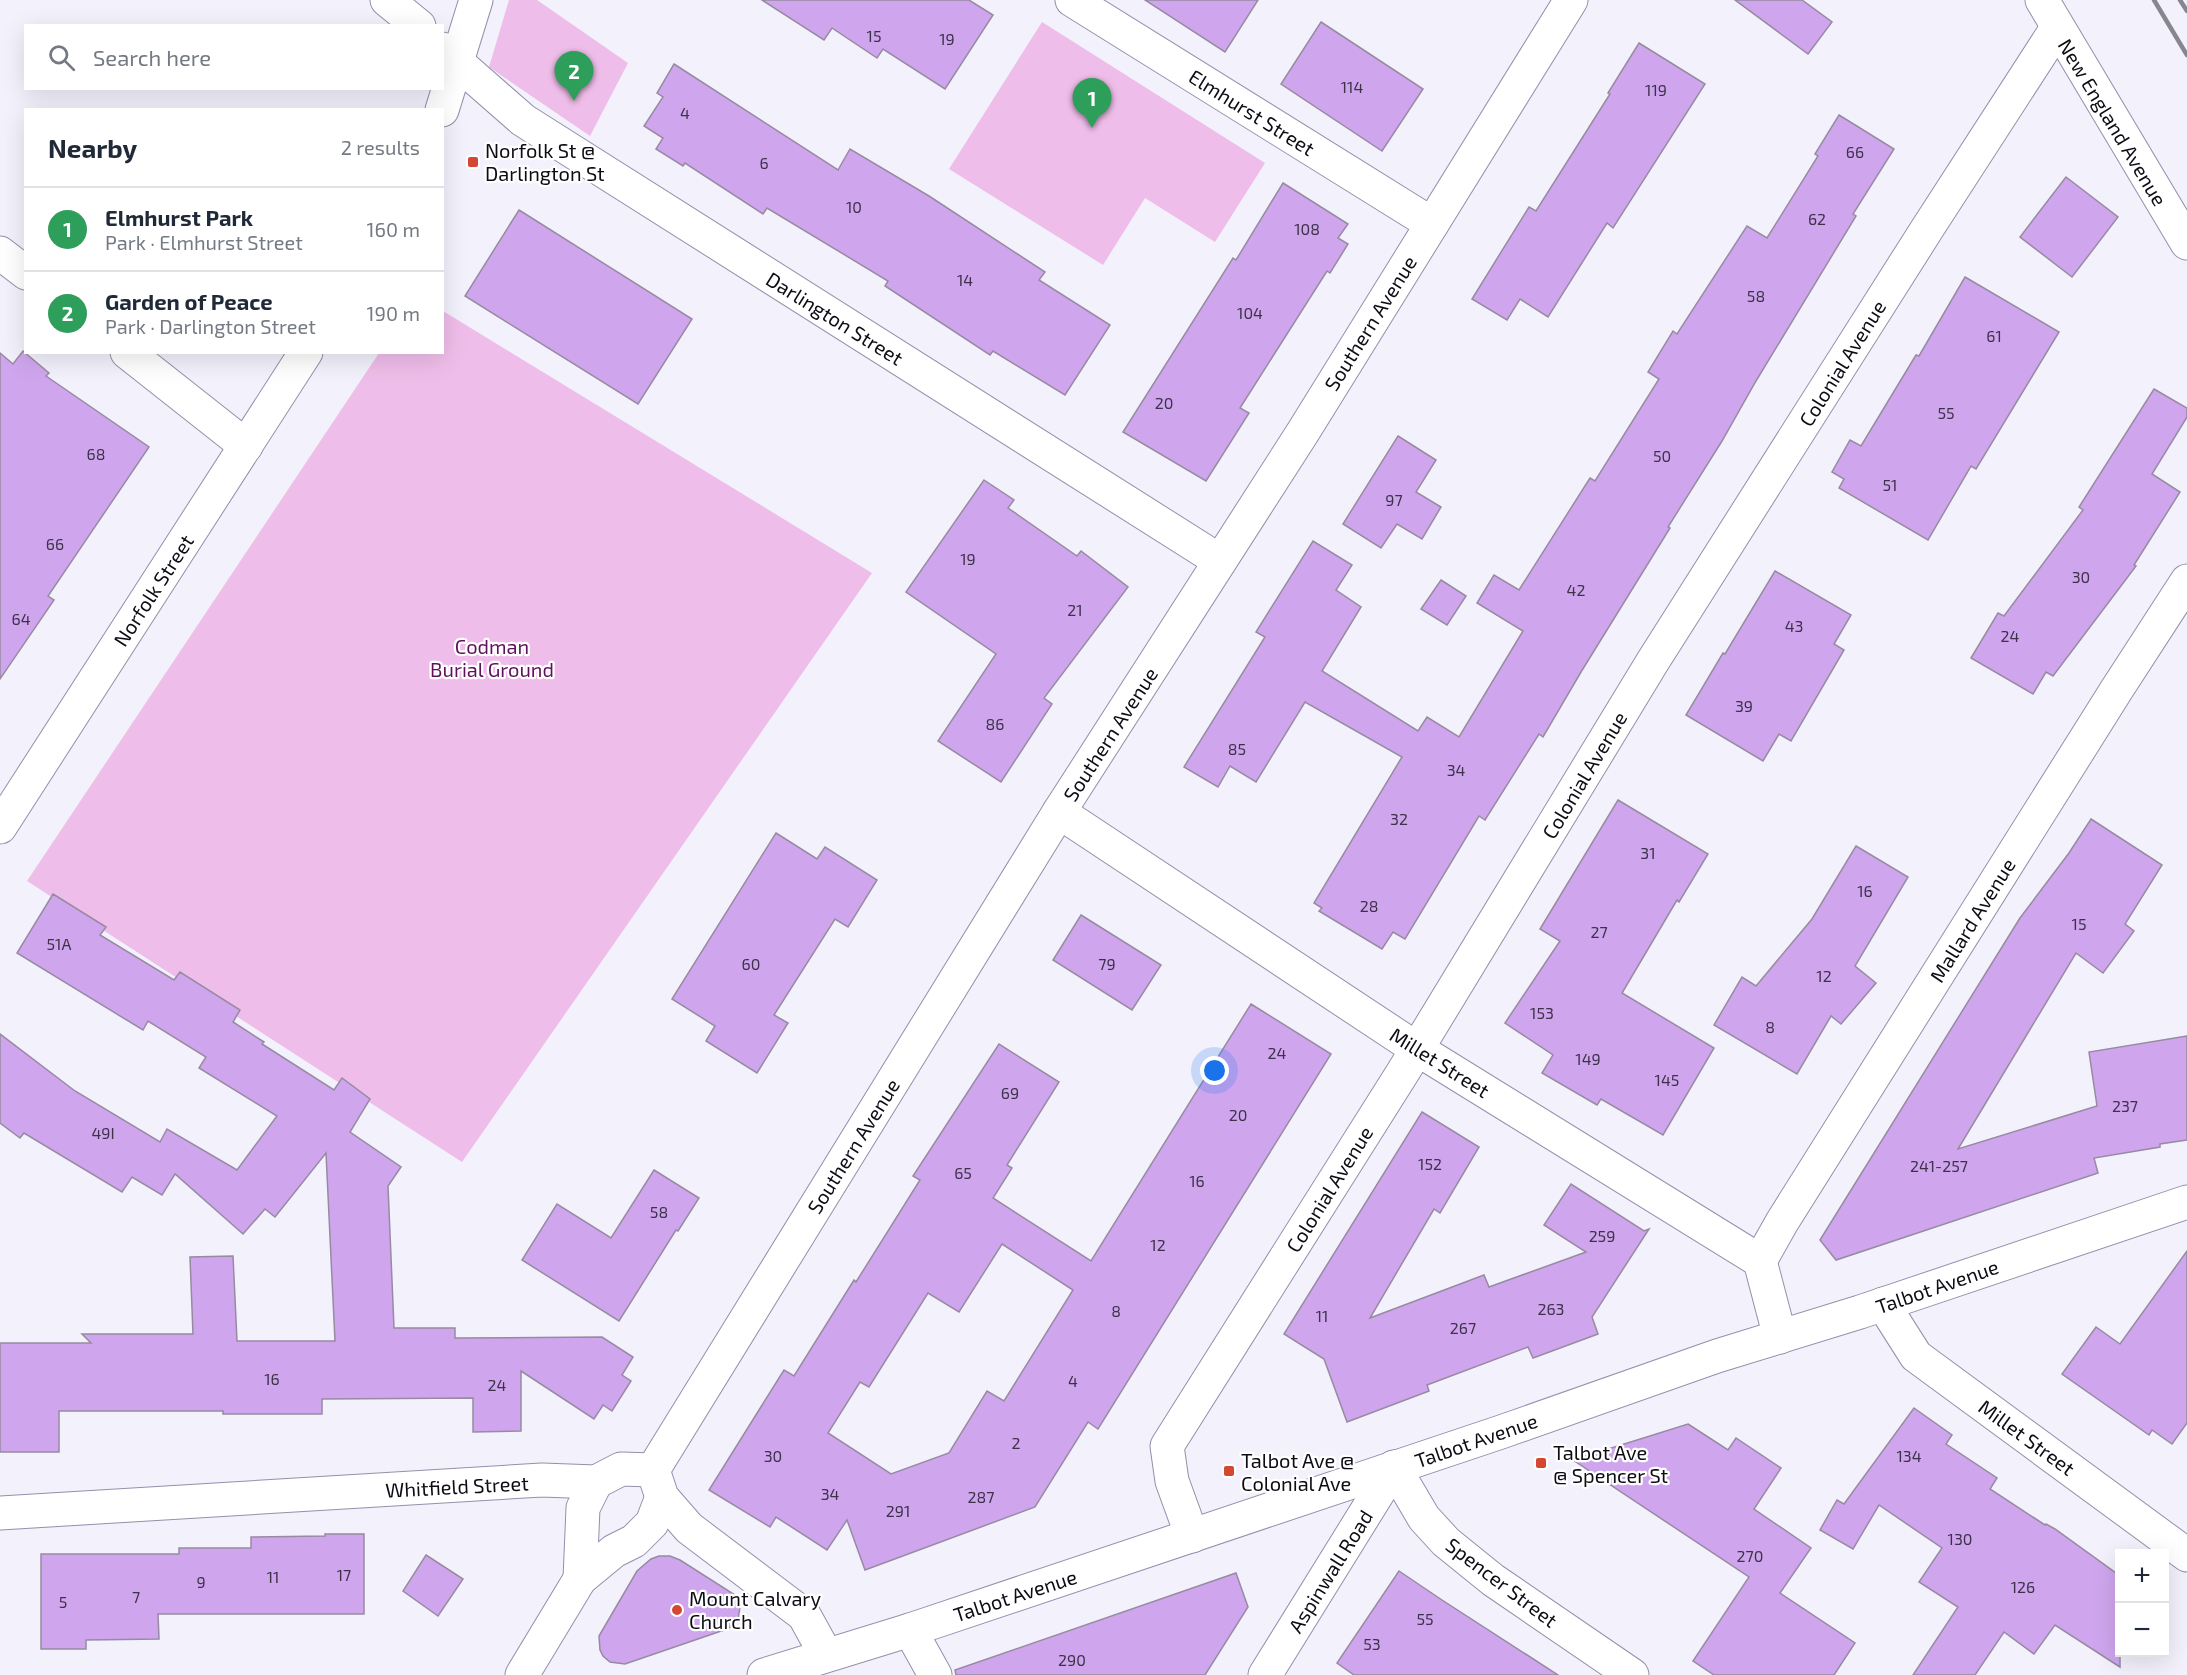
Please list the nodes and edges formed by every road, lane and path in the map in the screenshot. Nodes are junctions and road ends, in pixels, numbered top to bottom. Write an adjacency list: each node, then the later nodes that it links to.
1 (387, 0): 6 (street)
2 (476, 0): 7 (street)
3 (1072, 0): 9 (street, Elmhurst Street)
4 (1571, 0): 9 (street, Southern Avenue)
5 (2049, 14): 10 (street, New England Avenue); 20 (street, Colonial Avenue)
6 (417, 24)
7 (450, 56): 8 (street); 16 (street, Darlington Street)
8 (442, 108)
9 (1432, 224): 16 (street, Southern Avenue)
10 (2187, 243)
11 (0, 253): 12 (street)
12 (24, 271)
13 (130, 354): 15 (street)
14 (305, 354): 15 (street, Norfolk Street)
15 (246, 446): 19 (street, Norfolk Street)
16 (1220, 561): 18 (street, Southern Avenue)
17 (2187, 581): 22 (street, Mallard Avenue)
18 (1059, 812): 20 (street, Millet Street); 27 (street, Southern Avenue)
19 (3, 817)
20 (1417, 1049): 22 (street, Millet Street); 29 (street, Colonial Avenue)
21 (2187, 1202): 23 (street, Talbot Avenue)
22 (1760, 1261): 24 (street)
23 (1883, 1304): 24 (street, Talbot Avenue); 30 (street, Millet Street)
24 (1780, 1337): 25 (street, Talbot Avenue)
25 (1394, 1467): 29 (street, Talbot Avenue); 37 (street, Aspinwall Road); 38 (street, Spencer Street)
26 (596, 1482): 27 (street, Whitfield Street); 28 (street, Whitfield Street); 31 (street, Southern Avenue)
27 (658, 1484): 31 (street, Southern Avenue); 33 (street)
28 (0, 1513)
29 (1192, 1536): 32 (street, Talbot Avenue)
30 (2187, 1555)
31 (580, 1578): 34 (street, Southern Avenue)
32 (910, 1630): 33 (street, Talbot Avenue); 36 (street)
33 (826, 1654): 35 (street, Talbot Avenue)
34 (522, 1675)
35 (764, 1675)
36 (935, 1675)
37 (1265, 1675)
38 (1632, 1675)

